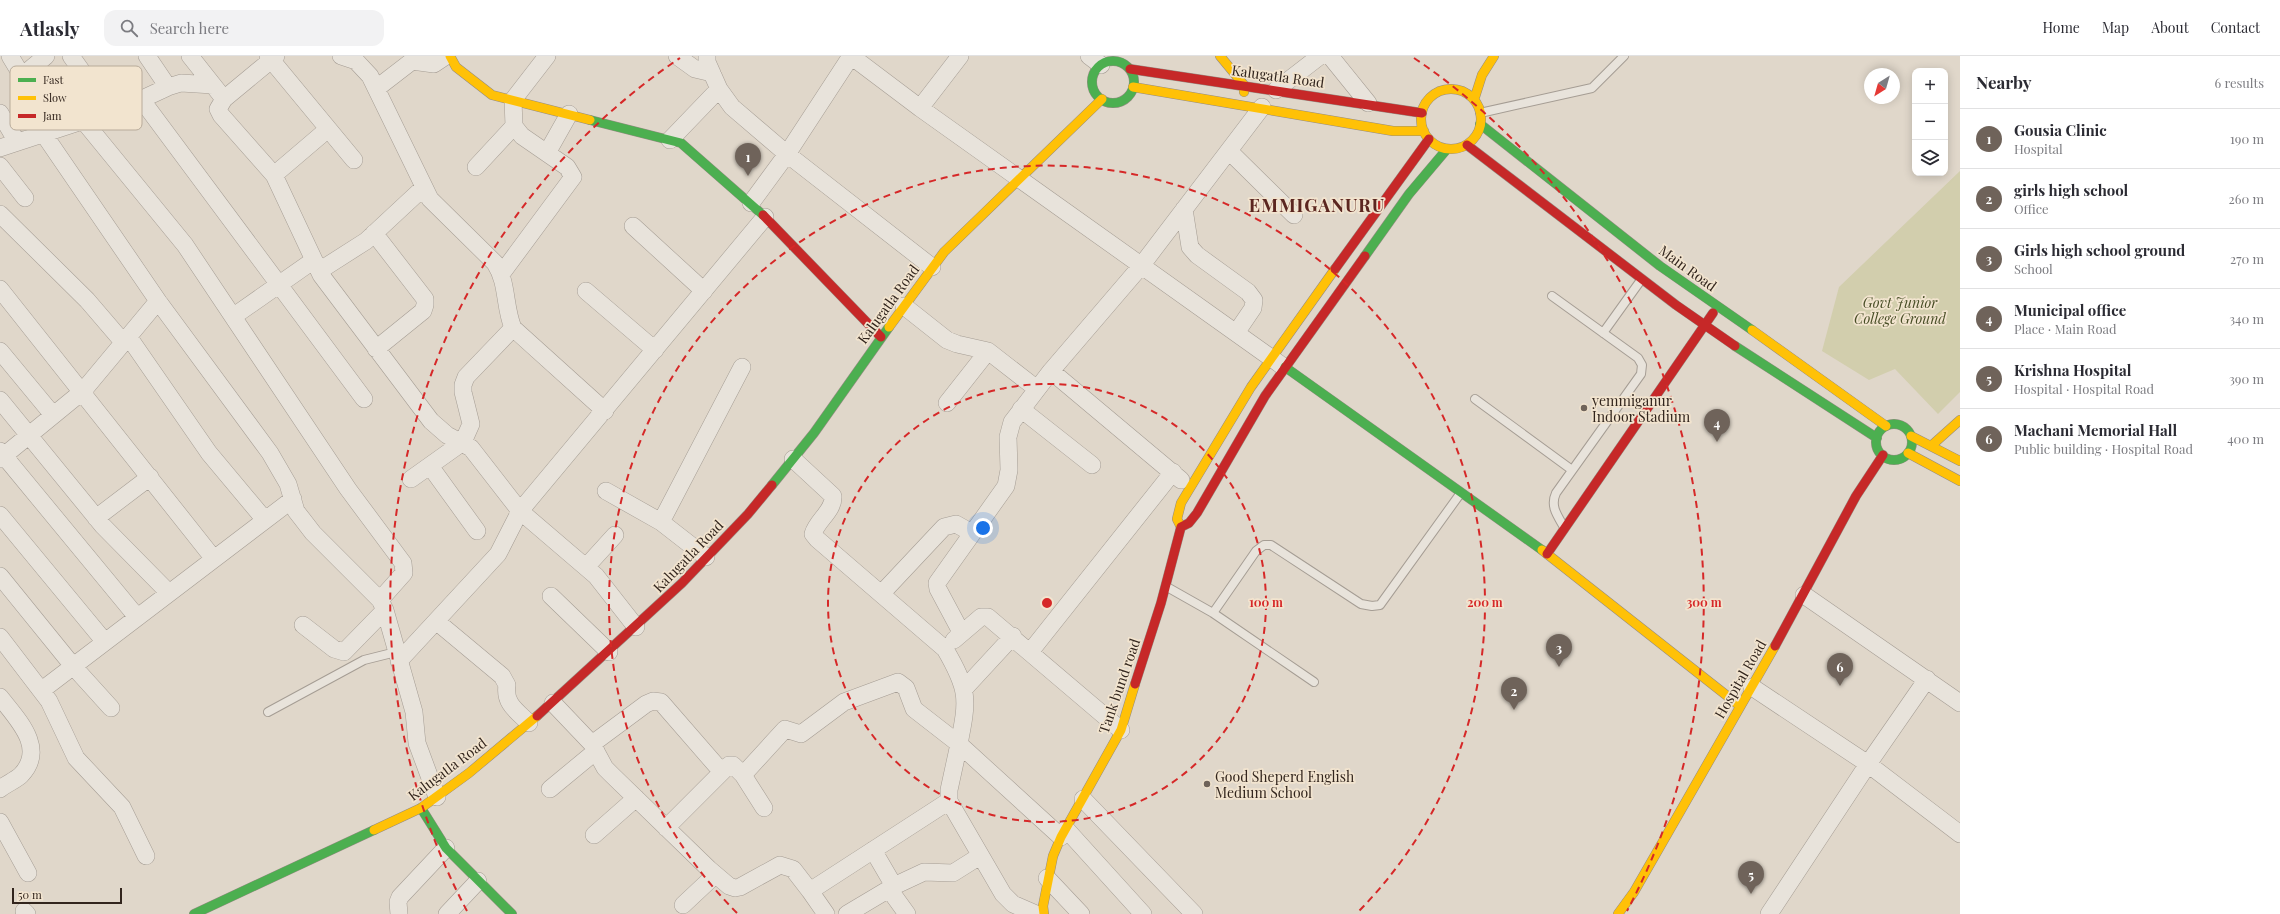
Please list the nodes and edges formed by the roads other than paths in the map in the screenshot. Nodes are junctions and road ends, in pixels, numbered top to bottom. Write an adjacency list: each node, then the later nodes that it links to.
1 (10, 56): 21 (street)
2 (46, 56): 22 (street)
3 (72, 56): 23 (street)
4 (147, 56): 28 (street)
5 (190, 56): 26 (street)
6 (340, 56): 30 (street)
7 (446, 56): 30 (street)
8 (450, 56): 36 (street)
9 (547, 56): 36 (street)
10 (677, 56): 25 (street)
11 (707, 56): 25 (street)
12 (851, 56): 41 (street); 62 (street)
13 (960, 56): 41 (street)
14 (1220, 56): 27 (street)
15 (1320, 56): 31 (street)
16 (1330, 56): 38 (street)
17 (1494, 56): 37 (street)
18 (1624, 56): 44 (lane)
19 (272, 57): 33 (street); 49 (street)
20 (1095, 60): 24 (street, Kalugatla Road); 34 (street, Kalugatla Road)
21 (16, 66)
22 (34, 66)
23 (79, 66)
24 (1130, 69): 27 (street, Kalugatla Road); 29 (street)
25 (715, 81): 54 (street); 62 (street)
26 (213, 85): 28 (street); 33 (street)
27 (1244, 85): 31 (street, Kalugatla Road); 39 (street)
28 (168, 87): 32 (street)
29 (1133, 87): 34 (street); 39 (street)
30 (376, 88): 68 (street)
31 (1276, 90): 38 (street, Kalugatla Road)
32 (142, 99)
33 (224, 99): 66 (street)
34 (1102, 99): 67 (street, Kalugatla Road)
35 (142, 100): 82 (street)
36 (513, 100): 45 (street); 47 (street)
37 (1474, 100): 43 (street); 44 (street)
38 (1368, 103): 43 (street, Kalugatla Road)
39 (1243, 104): 40 (street)
40 (1262, 107): 53 (street); 60 (street)
41 (920, 108): 67 (street)
42 (0, 113): 48 (street)
43 (1422, 113): 53 (street)
44 (1480, 113): 46 (street)
45 (569, 114): 54 (street); 61 (street)
46 (1480, 124): 57 (street); 89 (street, Main Road)
47 (514, 126): 61 (street); 65 (street)
48 (10, 129)
49 (328, 129): 63 (street); 66 (street)
50 (11, 130): 56 (street)
51 (91, 130): 90 (street)
52 (49, 131): 56 (street); 87 (street)
53 (1424, 132): 55 (street)
54 (670, 140): 70 (street)
55 (1429, 140): 59 (street); 101 (street)
56 (18, 142): 58 (street)
57 (1467, 145): 59 (street); 81 (street)
58 (0, 148)
59 (1447, 148): 101 (street)
60 (1229, 151): 71 (street); 73 (street)
61 (547, 153): 80 (street)
62 (787, 154): 70 (street); 79 (street)
63 (354, 160)
64 (0, 166): 69 (street)
65 (476, 167)
66 (274, 175): 77 (street)
67 (1020, 178): 78 (street); 79 (street, Kalugatla Road)
68 (424, 188): 76 (street); 80 (street)
69 (25, 198)
70 (752, 202): 74 (street)
71 (1184, 209): 78 (street); 93 (street)
72 (0, 214): 96 (street)
73 (1294, 215)
74 (766, 217): 85 (street); 95 (street)
75 (633, 226): 85 (street)
76 (374, 233): 77 (street); 97 (street)
77 (317, 265): 82 (street); 97 (street)
78 (1141, 266): 93 (street); 103 (street)
79 (932, 267): 88 (street, Kalugatla Road)
80 (502, 273): 92 (street)
81 (1641, 280): 91 (street); 94 (lane)
82 (279, 284): 90 (street); 106 (street)
83 (0, 289): 105 (street)
84 (586, 291): 98 (street)
85 (704, 291): 98 (street)
86 (1552, 296): 94 (lane)
87 (158, 301): 96 (street); 135 (street)
88 (904, 306): 95 (street, Kalugatla Road); 100 (street)
89 (1718, 307): 91 (street); 114 (street, Main Road)
90 (234, 316): 156 (street)
91 (1706, 324): 117 (street); 142 (street)
92 (513, 328): 111 (street); 118 (street)
93 (1236, 333): 101 (street)
94 (1603, 333): 127 (lane)
95 (881, 337): 123 (street, Kalugatla Road)
96 (125, 339): 105 (street); 139 (street)
97 (376, 349): 118 (street)
98 (655, 350): 111 (street)
99 (0, 351): 112 (street)
100 (988, 351): 104 (street); 109 (street)
101 (1278, 363): 132 (street); 134 (street); 141 (street)
102 (742, 367): 140 (street)
103 (1051, 371): 104 (street); 128 (street)
104 (1037, 389): 110 (street)
105 (83, 391): 112 (street); 129 (street)
106 (364, 399)
107 (1475, 399): 127 (lane)
108 (0, 400): 115 (street)
109 (947, 403)
110 (1022, 409): 125 (street); 144 (street)
111 (605, 410): 136 (street)
112 (53, 415): 115 (street)
113 (1960, 420): 119 (street)
114 (1886, 426): 116 (street); 117 (street)
115 (29, 435): 121 (street); 138 (street)
116 (1911, 436): 119 (street); 120 (street)
117 (1877, 438): 122 (street)
118 (463, 442): 126 (street); 136 (street)
119 (1931, 446): 124 (street)
120 (1908, 454): 122 (street); 131 (street)
121 (1, 455): 158 (street)
122 (1883, 455): 154 (street, Hospital Road)
123 (793, 459): 147 (street, Kalugatla Road); 153 (street)
124 (1960, 461)
125 (1092, 465)
126 (430, 466): 130 (street); 143 (street)
127 (1572, 470): 142 (lane)
128 (1174, 472): 132 (street); 168 (street)
129 (150, 477): 138 (street); 148 (street)
130 (411, 479)
131 (1960, 481)
132 (1189, 488): 141 (street)
133 (606, 490): 140 (street)
134 (1461, 494): 146 (street); 157 (lane)
135 (292, 499): 139 (street); 156 (street)
136 (520, 511): 149 (street); 159 (street)
137 (0, 515): 165 (street)
138 (96, 518): 152 (street)
139 (265, 520): 148 (street)
140 (661, 522): 147 (street)
141 (1181, 528): 151 (street, Tank bund road)
142 (1565, 528): 146 (street)
143 (476, 531)
144 (972, 533): 153 (street); 162 (street)
145 (615, 535): 149 (street)
146 (1547, 554): 179 (street)
147 (706, 557): 161 (street, Kalugatla Road)
148 (214, 559): 152 (street)
149 (586, 567): 161 (street)
150 (0, 576): 170 (street)
151 (1165, 586): 157 (lane); 183 (street, Tank bund road)
152 (169, 593): 158 (street)
153 (882, 593): 166 (street)
154 (1804, 595): 171 (street); 173 (street, Hospital Road)
155 (551, 596): 167 (street)
156 (382, 605): 160 (street); 169 (street)
157 (1213, 613): 172 (lane)
158 (137, 617): 165 (street)
159 (436, 621): 169 (street); 182 (street)
160 (303, 625)
161 (636, 627): 167 (street, Kalugatla Road)
162 (961, 632): 163 (street); 166 (street)
163 (1013, 636): 168 (street); 174 (street)
164 (0, 637): 175 (street)
165 (105, 642): 170 (street)
166 (945, 649): 174 (street)
167 (609, 652): 178 (street, Kalugatla Road)
168 (1030, 652): 183 (street)
169 (398, 657): 181 (lane); 191 (street)
170 (73, 666): 175 (street); 180 (street)
171 (1927, 679): 177 (street); 186 (street)
172 (1314, 682)
173 (1752, 687): 179 (street, Hospital Road); 186 (street)
174 (964, 689): 184 (street)
175 (42, 690): 204 (street)
176 (0, 697): 189 (street)
177 (1960, 702)
178 (553, 703): 182 (street, Kalugatla Road); 185 (street)
179 (1740, 706): 225 (street, Hospital Road)
180 (111, 708)
181 (268, 712)
182 (529, 723): 191 (street, Kalugatla Road)
183 (1121, 730): 193 (street, Tank bund road)
184 (959, 744): 188 (street); 194 (street); 199 (street)
185 (594, 748): 187 (street); 190 (street); 192 (street)
186 (1868, 764): 200 (street); 226 (street)
187 (722, 771): 188 (street); 198 (street)
188 (743, 775): 196 (street)
189 (0, 789)
190 (550, 789)
191 (437, 797): 195 (street, Kalugatla Road)
192 (636, 798): 198 (street); 201 (street)
193 (1083, 799): 199 (street, Tank bund road); 224 (street)
194 (949, 801): 203 (street); 205 (street)
195 (421, 808): 202 (street); 213 (street, Kalugatla Road)
196 (764, 808)
197 (0, 822): 206 (street)
198 (666, 828): 207 (street)
199 (1063, 833): 208 (street, Tank bund road); 223 (street)
200 (1960, 834)
201 (594, 835)
202 (446, 848): 209 (street); 214 (street)
203 (873, 850): 210 (street); 211 (street)
204 (146, 856)
205 (980, 856): 210 (street); 220 (street)
206 (28, 873)
207 (716, 875): 211 (street); 212 (street)
208 (1048, 878): 221 (street, Tank bund road); 222 (street)
209 (478, 881): 215 (street); 216 (street)
210 (892, 887): 218 (street); 219 (street)
211 (810, 890): 217 (street)
212 (683, 905)
213 (194, 914)
214 (399, 914)
215 (447, 914)
216 (512, 914)
217 (826, 914)
218 (847, 914)
219 (907, 914)
220 (1036, 914)
221 (1044, 914)
222 (1082, 914)
223 (1143, 914)
224 (1194, 914)
225 (1618, 914)
226 (1769, 914)

